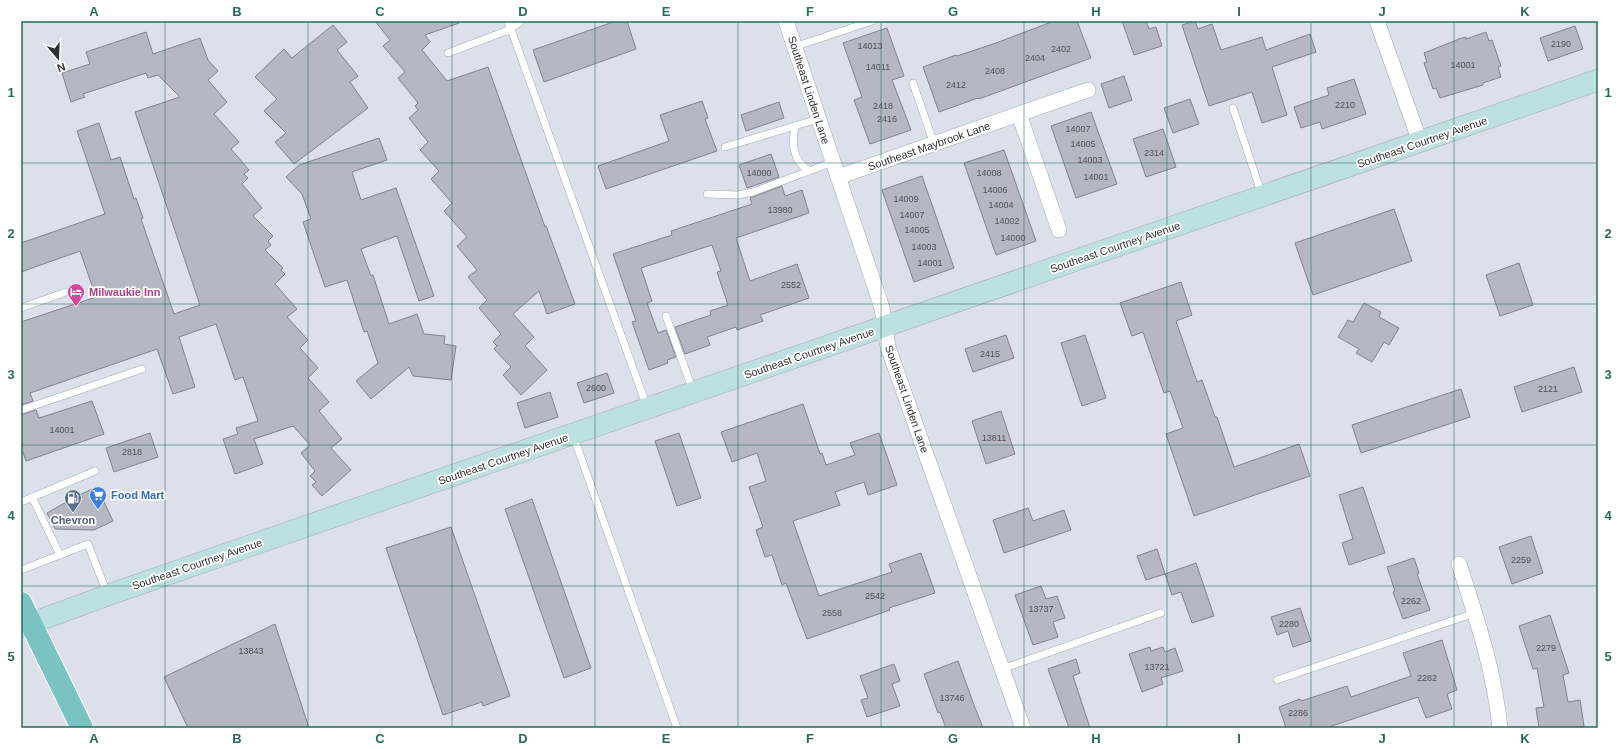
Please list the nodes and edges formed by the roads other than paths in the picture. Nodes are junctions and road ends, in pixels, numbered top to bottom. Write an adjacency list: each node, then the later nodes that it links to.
1 (508, 21): 6 (lane)
2 (522, 21): 6 (lane)
3 (786, 21): 7 (street, Southeast Linden Lane)
4 (872, 21): 7 (lane)
5 (1377, 21): 16 (street)
6 (511, 29): 8 (lane); 31 (lane)
7 (794, 47): 14 (street, Southeast Linden Lane)
8 (448, 53)
9 (1598, 80): 16 (street, Southeast Courtney Avenue)
10 (913, 83): 17 (lane)
11 (1088, 90): 13 (street, Southeast Maybrook Lane)
12 (1233, 108): 23 (lane)
13 (1019, 114): 17 (street, Southeast Maybrook Lane); 24 (street)
14 (818, 119): 15 (lane); 19 (street, Southeast Linden Lane)
15 (795, 126): 18 (lane); 20 (lane)
16 (1420, 142): 23 (street, Southeast Courtney Avenue)
17 (934, 144): 21 (street, Southeast Maybrook Lane)
18 (725, 147)
19 (833, 162): 20 (lane); 21 (street, Southeast Linden Lane)
20 (809, 171): 22 (lane)
21 (838, 177): 28 (street, Southeast Linden Lane)
22 (707, 194)
23 (1263, 197): 28 (street, Southeast Courtney Avenue)
24 (1059, 230)
25 (66, 292): 26 (lane)
26 (21, 308)
27 (666, 316): 30 (lane)
28 (885, 327): 30 (street, Southeast Courtney Avenue); 45 (street, Southeast Linden Lane)
29 (142, 369): 32 (lane)
30 (693, 394): 31 (street, Southeast Courtney Avenue)
31 (648, 409): 33 (street, Southeast Courtney Avenue)
32 (21, 410)
33 (573, 435): 40 (street, Southeast Courtney Avenue); 48 (lane)
34 (94, 471): 35 (lane)
35 (32, 497): 36 (lane); 37 (lane)
36 (21, 502)
37 (60, 555): 39 (lane); 40 (lane)
38 (1459, 564): 43 (street)
39 (21, 570)
40 (108, 595): 44 (street, Southeast Courtney Avenue)
41 (21, 603): 44 (main road)
42 (1161, 613): 45 (lane)
43 (1474, 613): 46 (lane); 50 (street)
44 (26, 625): 47 (main road)
45 (1002, 669): 49 (street, Southeast Linden Lane)
46 (1277, 680)
47 (82, 728)
48 (677, 728)
49 (1023, 728)
50 (1500, 728)

